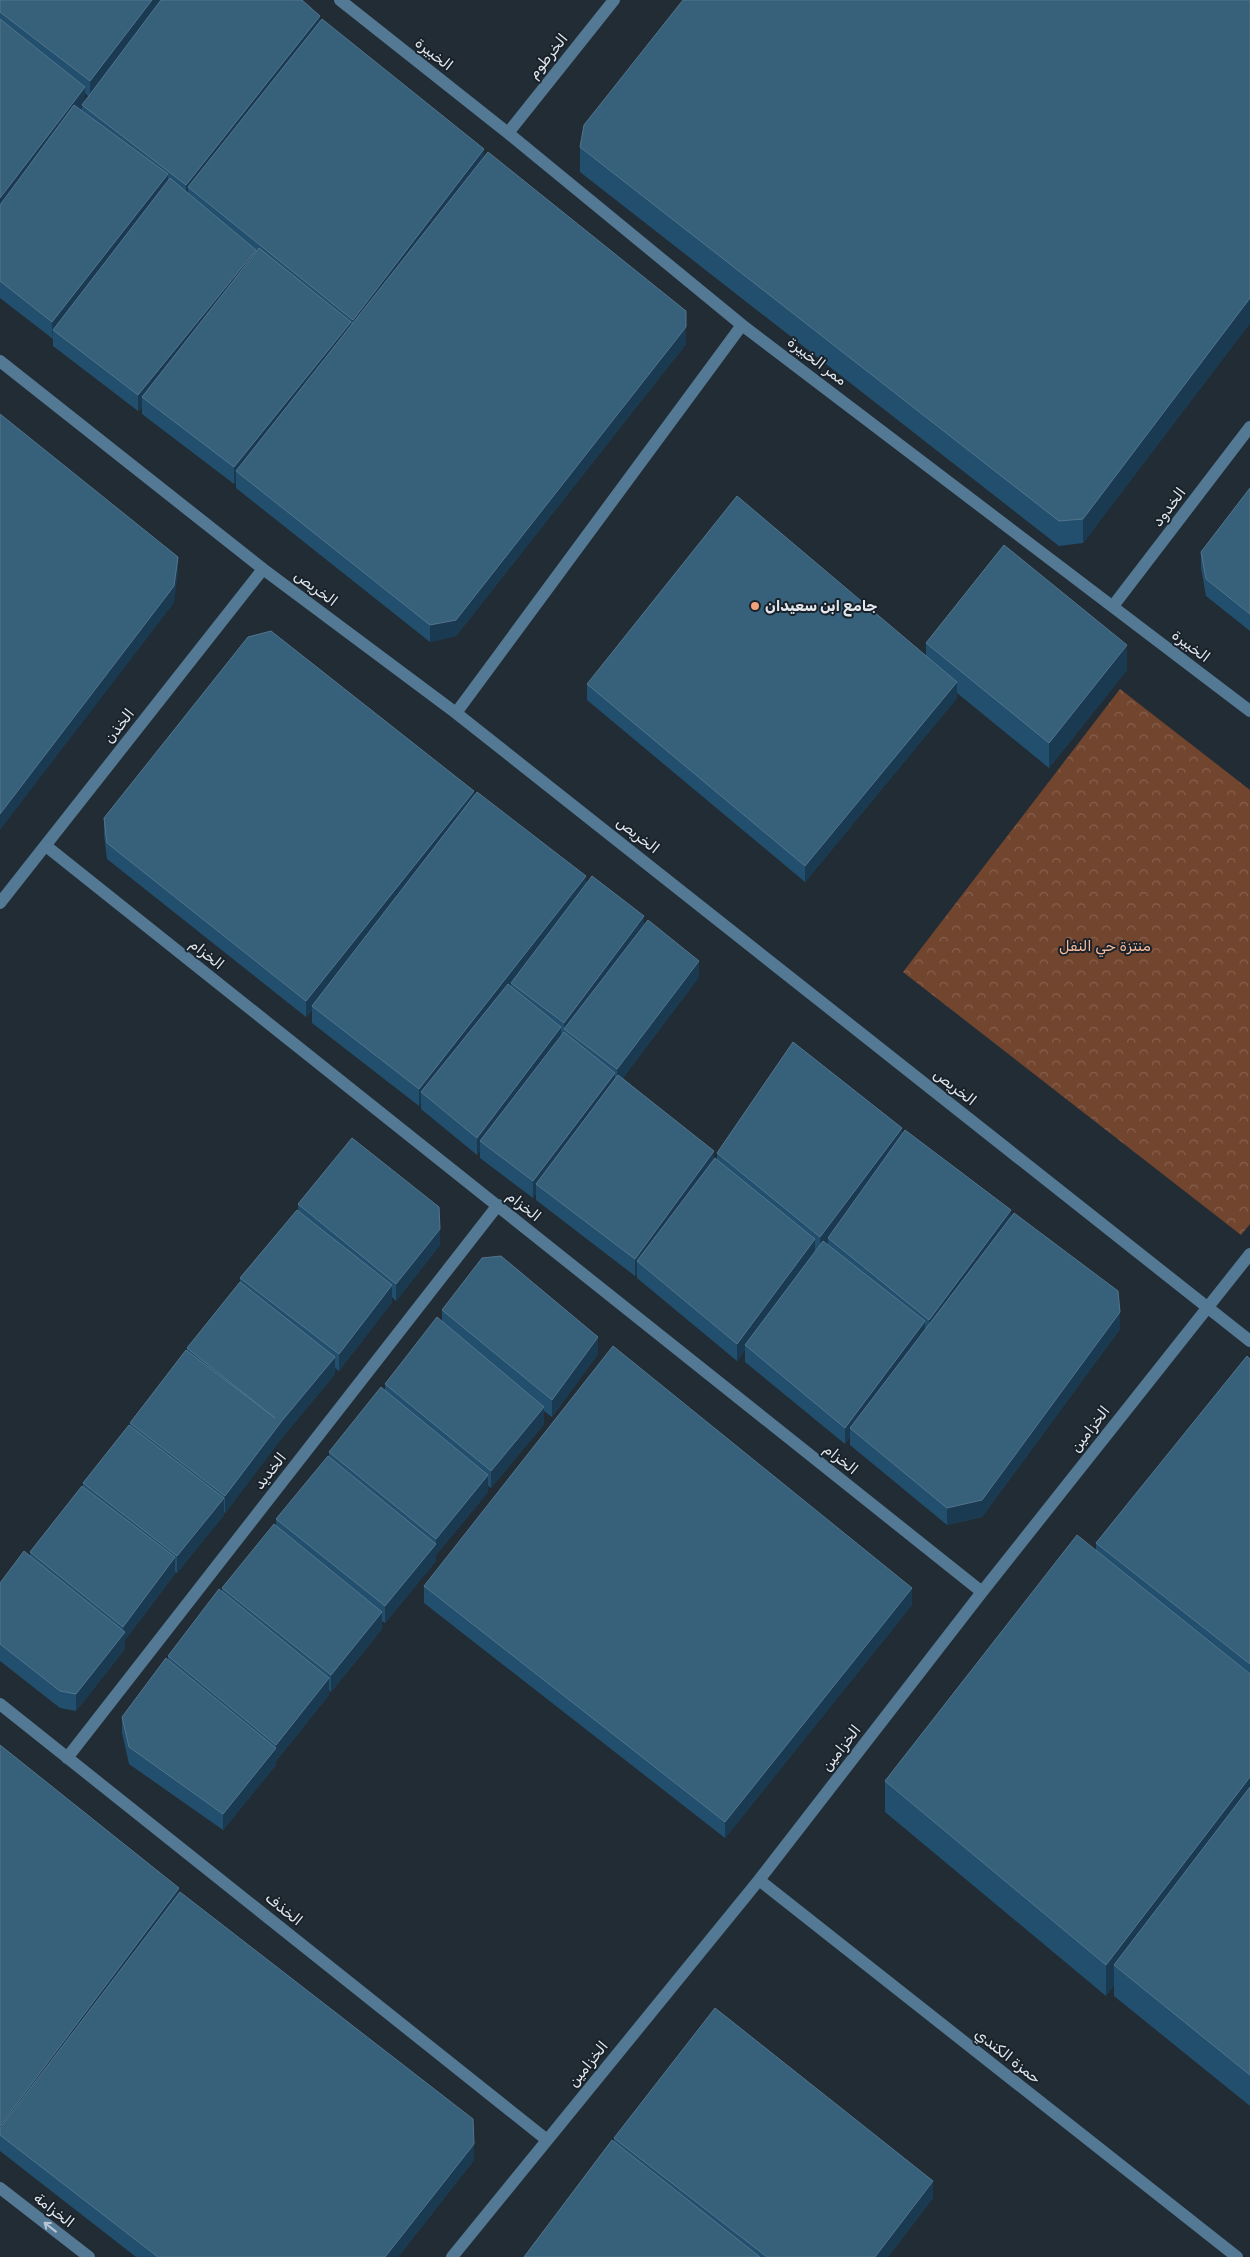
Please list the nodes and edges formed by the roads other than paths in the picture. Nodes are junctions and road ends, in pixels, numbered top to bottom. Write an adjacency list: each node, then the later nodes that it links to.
1 (340, 0): 3 (street, الخبيرة)
2 (614, 0): 3 (street, الخرطوم)
3 (508, 133): 4 (street, ممر الخبيرة)
4 (742, 325): 8 (street, ممر الخبيرة); 10 (street)
5 (0, 362): 7 (street, الخريص)
6 (1250, 427): 8 (street, الخدود)
7 (264, 569): 10 (street, الخريص); 11 (street, الخذن)
8 (1113, 606): 9 (street, الخبيرة)
9 (1250, 711)
10 (456, 713): 15 (street, الخريص)
11 (46, 846): 12 (street, الخذن); 13 (street, الخزام)
12 (0, 903)
13 (498, 1205): 17 (street, الخزام); 19 (street, الخديد)
14 (1250, 1254): 15 (street, الخزامين)
15 (1207, 1307): 16 (street, الخريص); 17 (street, الخزامين)
16 (1250, 1341)
17 (982, 1592): 20 (street, الخزامين)
18 (0, 1704): 19 (street, الخذف)
19 (67, 1758): 21 (street, الخذف)
20 (759, 1880): 21 (street, الخزامين); 25 (street, حمزة الكندي)
21 (547, 2140): 24 (street, الخزامين)
22 (0, 2188): 23 (street, الخزامة, one-way to 22)
23 (89, 2257)
24 (452, 2257)
25 (1237, 2257)

